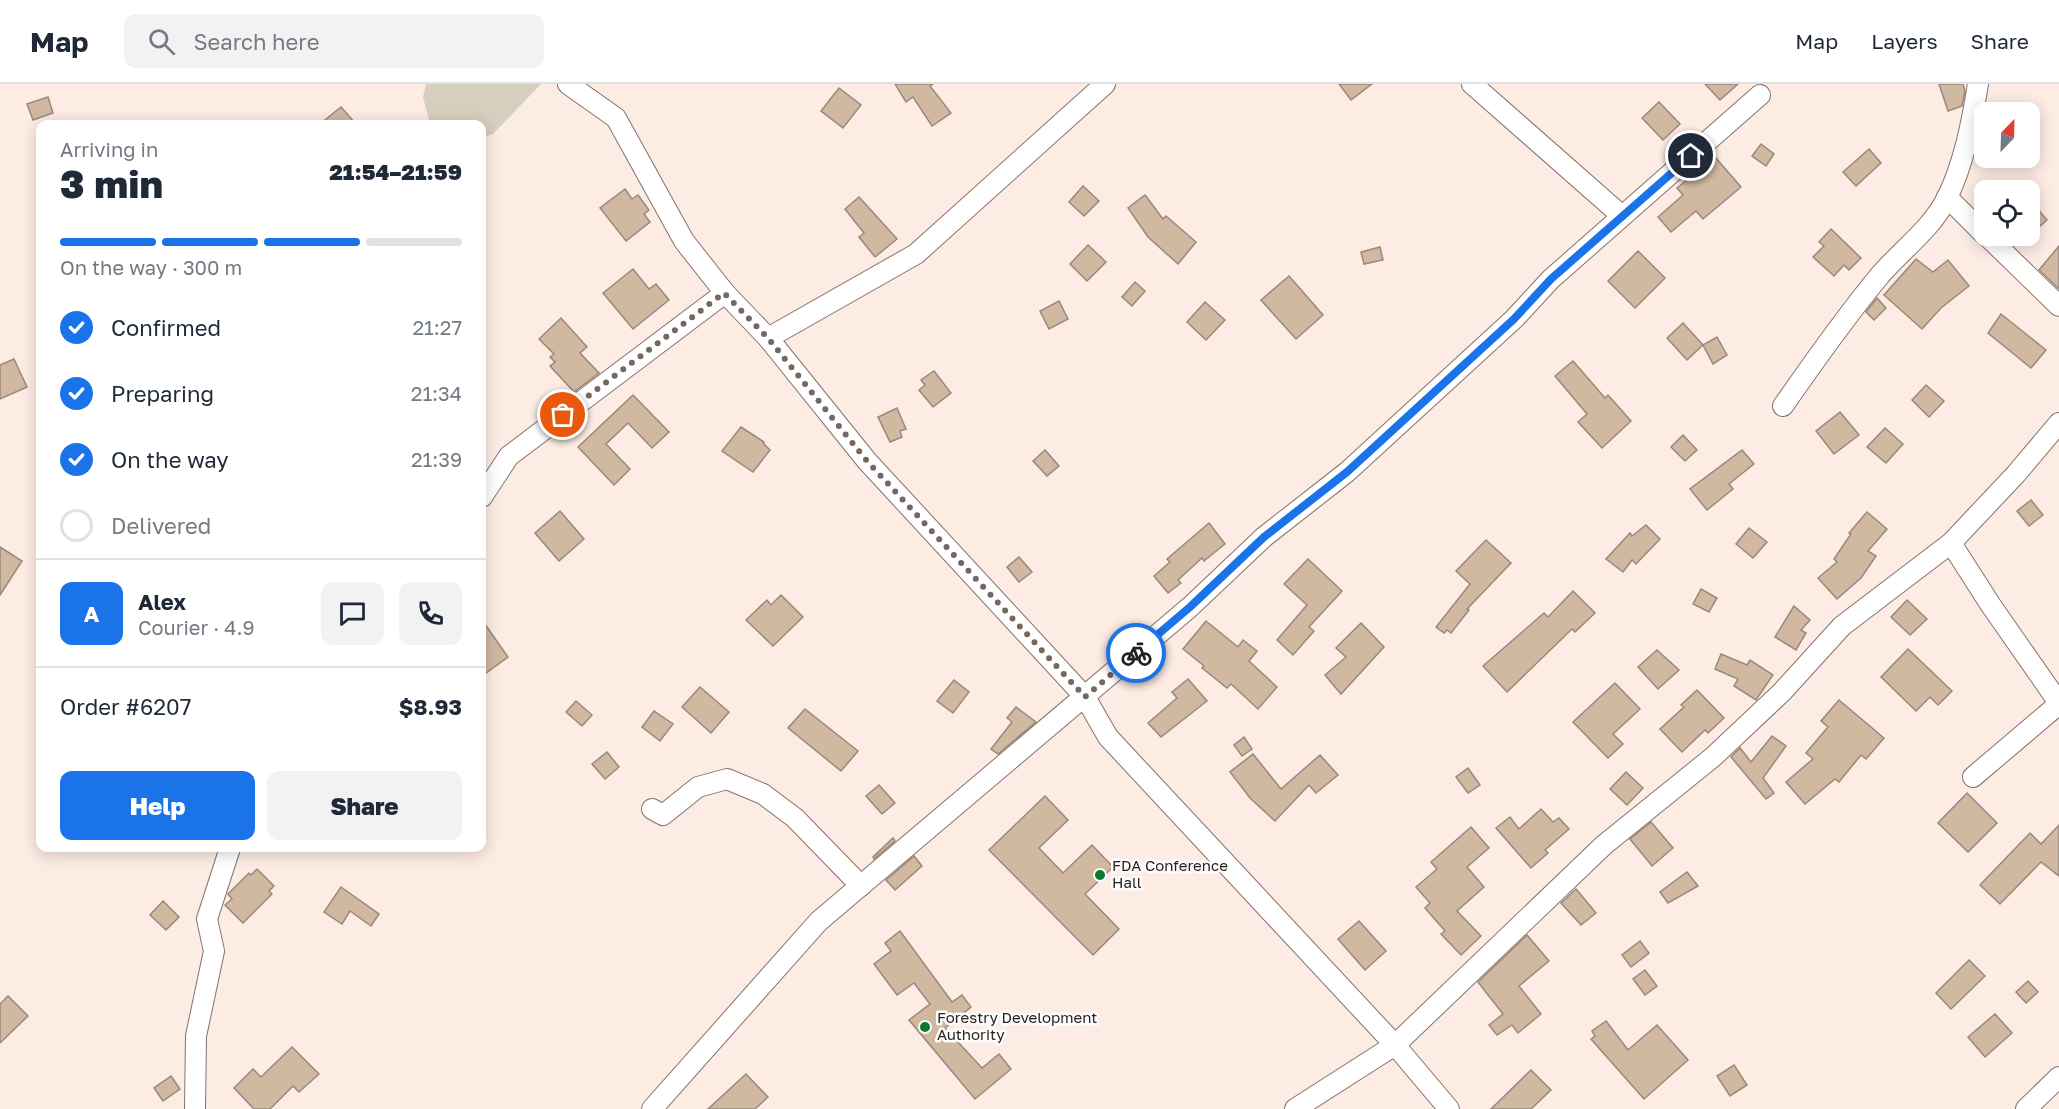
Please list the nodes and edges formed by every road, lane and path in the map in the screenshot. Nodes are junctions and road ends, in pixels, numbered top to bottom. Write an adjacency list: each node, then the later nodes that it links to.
1 (568, 84): 10 (street)
2 (1106, 84): 12 (street)
3 (1472, 84): 7 (street)
4 (1978, 84): 6 (street)
5 (1760, 95): 7 (street)
6 (1947, 197): 8 (street); 13 (street)
7 (1622, 216): 17 (street)
8 (1974, 224)
9 (1996, 246): 11 (street)
10 (724, 293): 12 (street); 15 (street)
11 (2059, 306)
12 (768, 338): 17 (street)
13 (1783, 406)
14 (2059, 423): 16 (street)
15 (486, 491)
16 (1951, 543): 18 (street); 23 (street)
17 (1085, 697): 22 (street); 23 (street)
18 (2059, 704): 19 (street)
19 (1973, 777)
20 (652, 809): 22 (street)
21 (229, 852): 25 (street)
22 (861, 886): 26 (street)
23 (1395, 1045): 27 (street); 28 (street)
24 (2059, 1077): 29 (street)
25 (195, 1109)
26 (652, 1109)
27 (1295, 1109)
28 (1449, 1109)
29 (2026, 1109)

